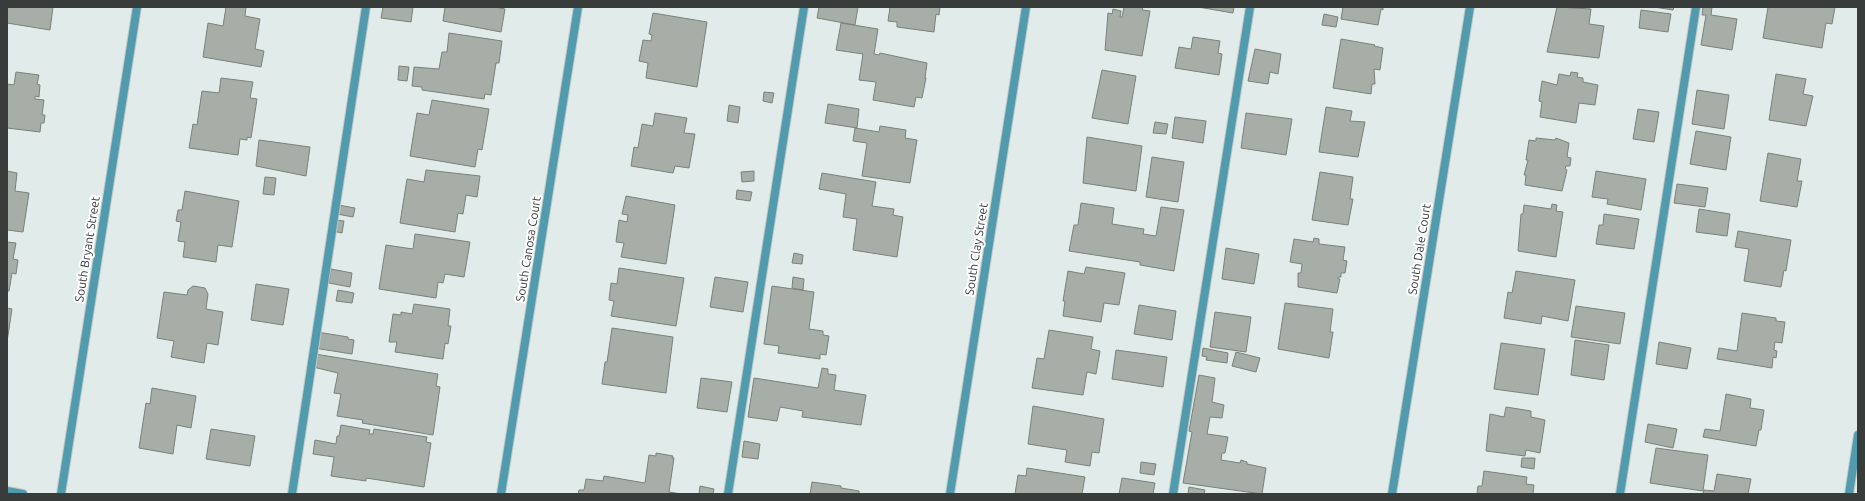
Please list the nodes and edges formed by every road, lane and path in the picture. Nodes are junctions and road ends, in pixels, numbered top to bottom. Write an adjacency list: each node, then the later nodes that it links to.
1 (137, 7): 12 (street, South Bryant Street)
2 (366, 7): 13 (street)
3 (578, 7): 14 (street, South Canosa Court)
4 (804, 7): 15 (street)
5 (1026, 7): 16 (street, South Clay Street)
6 (1250, 7): 17 (street)
7 (1470, 7): 18 (street, South Dale Court)
8 (1696, 7): 19 (street)
9 (1858, 435): 20 (street)
10 (7, 491): 11 (street)
11 (22, 494)
12 (60, 494)
13 (292, 494)
14 (501, 494)
15 (728, 494)
16 (950, 494)
17 (1173, 494)
18 (1392, 494)
19 (1620, 494)
20 (1849, 494)

